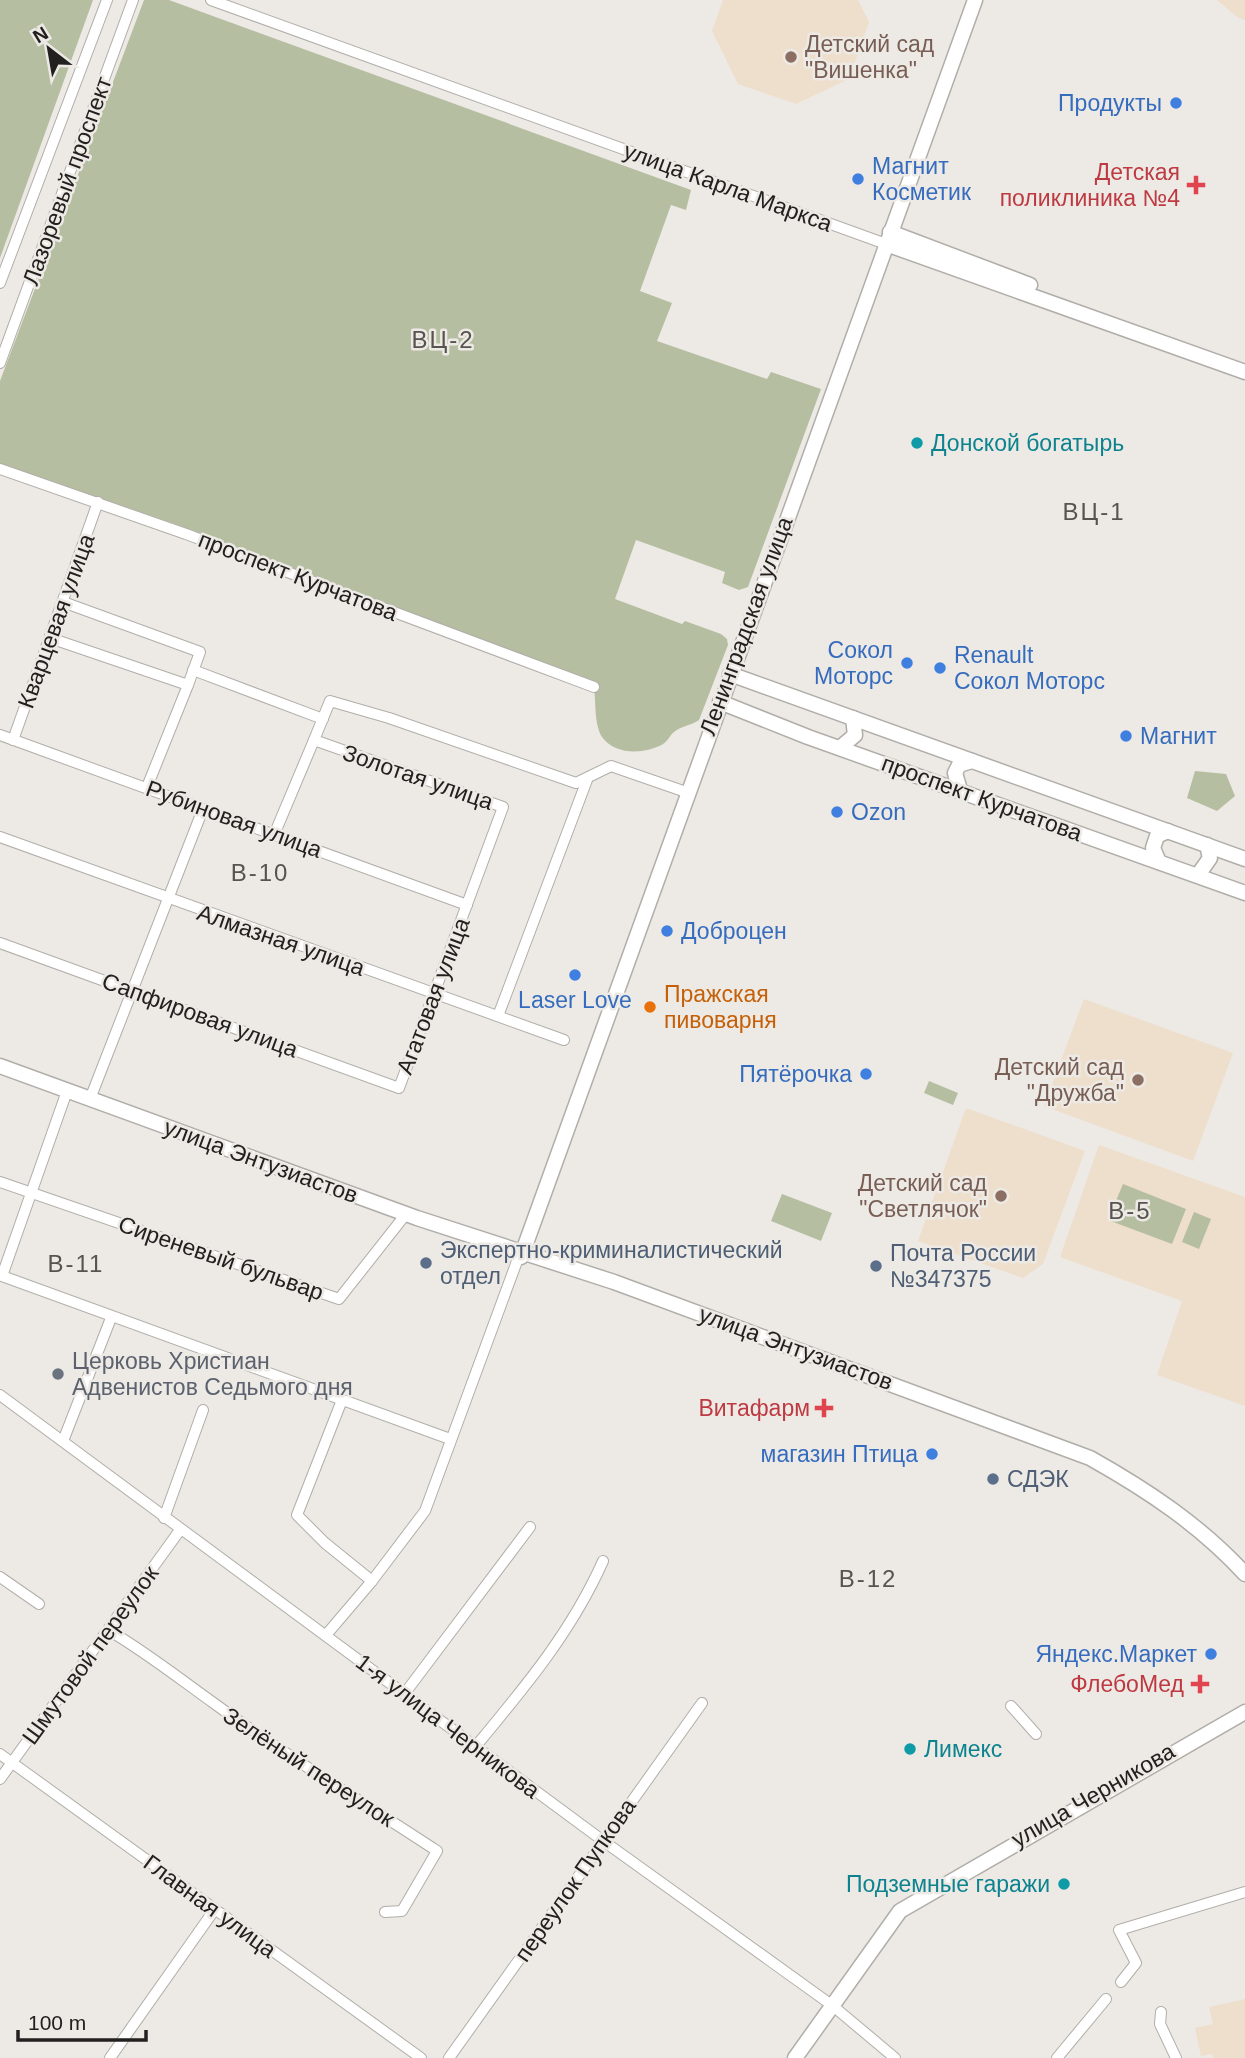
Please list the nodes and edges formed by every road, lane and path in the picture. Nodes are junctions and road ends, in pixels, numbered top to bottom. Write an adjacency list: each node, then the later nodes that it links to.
1 (107, 0): 6 (street, Лазоревый проспект)
2 (133, 0): 7 (street, Лазоревый проспект)
3 (211, 0): 5 (street, улица Карла Маркса)
4 (975, 0): 5 (street, Ленинградская улица)
5 (888, 238): 8 (street, улица Карла Маркса); 9 (street, улица Карла Маркса); 15 (street, Ленинградская улица)
6 (0, 283)
7 (0, 363)
8 (1245, 364)
9 (1245, 372)
10 (0, 469): 11 (street, проспект Курчатова)
11 (98, 502): 12 (street, Кварцевая улица); 17 (street, проспект Курчатова)
12 (63, 602): 13 (street, Кварцевая улица); 14 (street)
13 (50, 638): 16 (street); 22 (street, Кварцевая улица)
14 (193, 670): 16 (street); 20 (street)
15 (731, 674): 18 (street, Ленинградская улица); 19 (street, проспект Курчатова)
16 (188, 685): 27 (street)
17 (594, 687)
18 (721, 703): 24 (street, проспект Курчатова); 29 (street, Ленинградская улица); 53 (street)
19 (853, 718): 24 (street); 25 (street, проспект Курчатова)
20 (324, 719): 23 (street, Золотая улица); 26 (street, Золотая улица)
21 (0, 735): 22 (street, Рубиновая улица)
22 (13, 740): 27 (street, Рубиновая улица)
23 (314, 740): 32 (street); 40 (street, Золотая улица)
24 (841, 747): 28 (street, проспект Курчатова)
25 (972, 761): 28 (street); 31 (street, проспект Курчатова)
26 (587, 780): 29 (street); 44 (street)
27 (147, 787): 30 (street, Рубиновая улица)
28 (960, 790): 36 (street, проспект Курчатова)
29 (686, 792): 53 (street, Ленинградская улица)
30 (203, 809): 32 (street, Рубиновая улица); 39 (street)
31 (1168, 831): 34 (street, проспект Курчатова); 36 (street)
32 (274, 835): 40 (street, Рубиновая улица)
33 (0, 837): 39 (street, Алмазная улица)
34 (1207, 845): 35 (street, проспект Курчатова); 37 (street)
35 (1245, 859)
36 (1159, 862): 37 (street, проспект Курчатова)
37 (1198, 875): 38 (street, проспект Курчатова)
38 (1245, 893)
39 (168, 900): 42 (street); 43 (street, Алмазная улица)
40 (467, 905): 43 (street, Агатовая улица)
41 (0, 943): 42 (street, Сапфировая улица)
42 (131, 990): 47 (street, Сапфировая улица); 49 (street)
43 (434, 993): 44 (street, Алмазная улица); 47 (street, Агатовая улица)
44 (498, 1016): 45 (street, Алмазная улица)
45 (564, 1040)
46 (0, 1066): 48 (street, улица Энтузиастов)
47 (399, 1088)
48 (67, 1091): 49 (street, улица Энтузиастов); 51 (street)
49 (90, 1099): 52 (street, улица Энтузиастов)
50 (0, 1182): 51 (street, Сиреневый бульвар)
51 (32, 1193): 52 (street, Сиреневый бульвар); 54 (street)
52 (406, 1214): 53 (street, улица Энтузиастов)
53 (521, 1255): 58 (street, Ленинградская улица); 64 (street, улица Энтузиастов); 67 (street)
54 (111, 1318): 56 (street); 59 (street)
55 (0, 1395): 59 (street, 1-я улица Черникова)
56 (342, 1400): 58 (street); 66 (street)
57 (203, 1410): 60 (street)
58 (450, 1439): 66 (street, Ленинградская улица)
59 (63, 1441): 60 (street, 1-я улица Черникова)
60 (164, 1518): 62 (street, 1-я улица Черникова)
61 (530, 1527): 71 (street)
62 (180, 1530): 69 (street, Шмутовой переулок); 70 (street, 1-я улица Черникова)
63 (603, 1561): 76 (street)
64 (1245, 1574)
65 (0, 1577): 68 (street)
66 (372, 1581): 70 (street, Ленинградская улица)
67 (1245, 1583)
68 (39, 1604)
69 (110, 1631): 78 (street, Шмутовой переулок); 83 (street, Зелёный переулок)
70 (326, 1635): 71 (street, 1-я улица Черникова)
71 (405, 1693): 76 (street, 1-я улица Черникова)
72 (702, 1703): 80 (street, переулок Пупкова)
73 (1012, 1706): 75 (street)
74 (1245, 1710): 86 (street, улица Черникова)
75 (1036, 1734)
76 (476, 1746): 80 (street, 1-я улица Черникова)
77 (0, 1754): 78 (street, Главная улица)
78 (11, 1763): 79 (street, Шмутовой переулок); 82 (street, Главная улица)
79 (0, 1779)
80 (602, 1840): 86 (street, 1-я улица Черникова); 90 (street, переулок Пупкова)
81 (1245, 1892): 84 (street)
82 (215, 1909): 88 (street); 89 (street, Главная улица)
83 (384, 1912)
84 (1121, 1982)
85 (1106, 1999): 93 (street)
86 (833, 2006): 91 (street); 92 (street, 1-я улица Черникова)
87 (1161, 2012): 94 (street)
88 (110, 2058)
89 (421, 2058)
90 (449, 2058)
91 (795, 2058)
92 (895, 2058)
93 (1057, 2058)
94 (1176, 2058)

